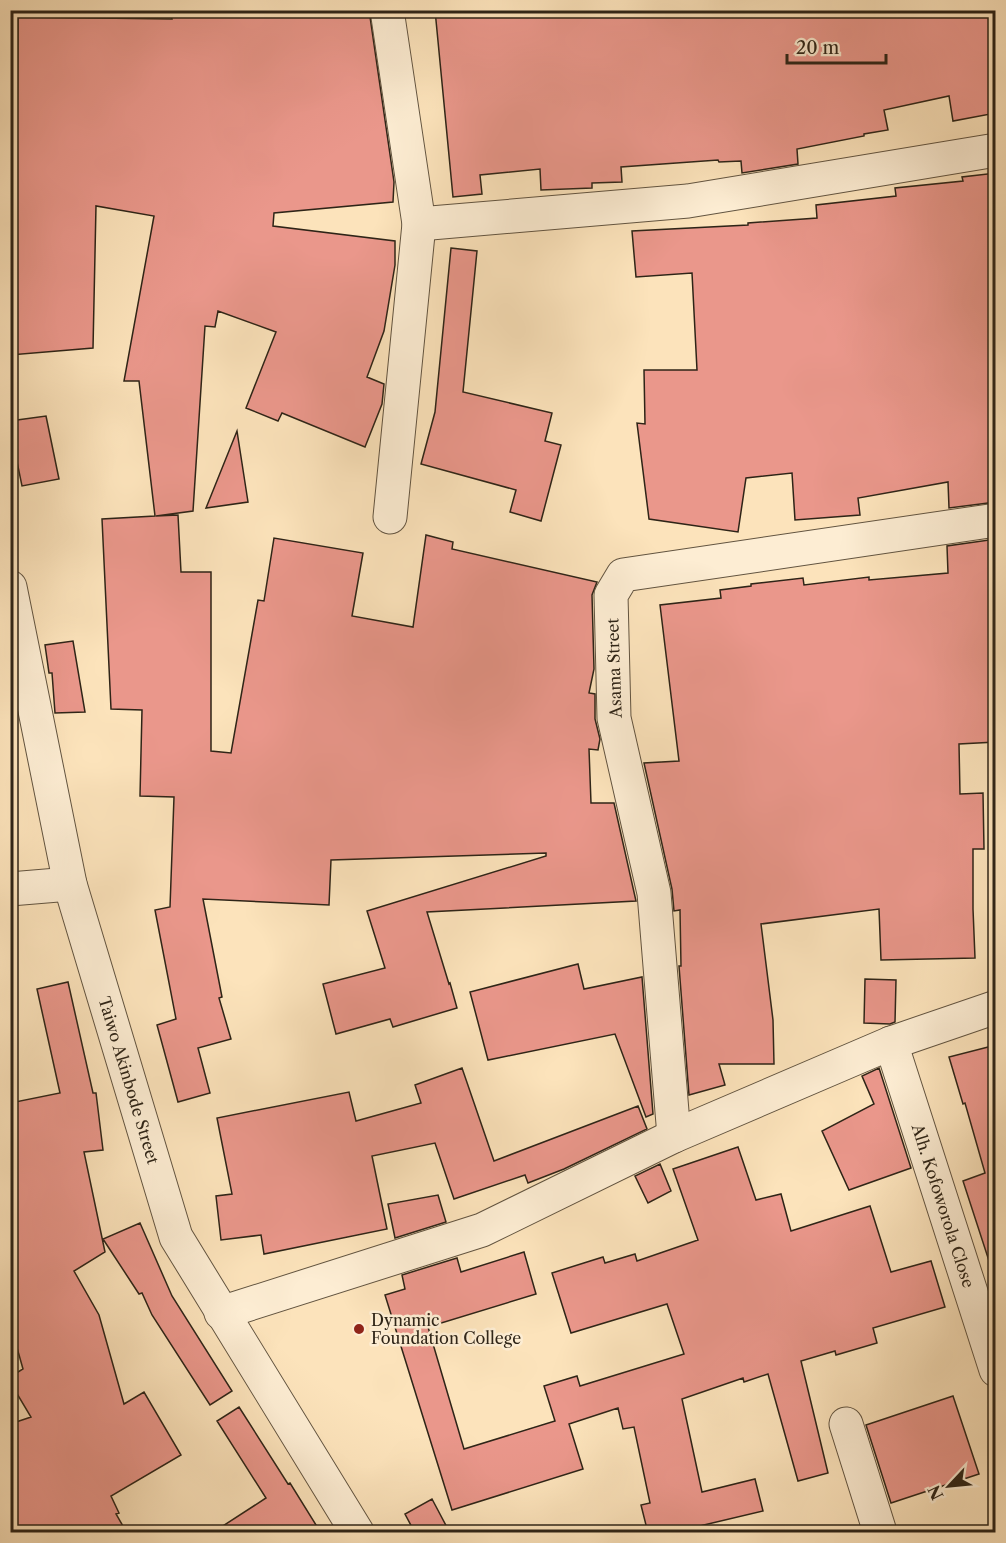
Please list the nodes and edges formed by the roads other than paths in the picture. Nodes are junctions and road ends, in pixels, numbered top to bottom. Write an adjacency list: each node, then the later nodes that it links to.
1 (387, 10): 3 (street)
2 (996, 150): 3 (street)
3 (419, 224): 4 (street)
4 (390, 517)
5 (996, 520): 11 (street, Asama Street)
6 (10, 587): 7 (street, Taiwo Akinbode Street)
7 (70, 884): 8 (street); 12 (street, Taiwo Akinbode Street)
8 (10, 889)
9 (996, 1007): 10 (street)
10 (891, 1043): 11 (street); 13 (street, Alh. Kofoworola Close)
11 (674, 1136): 12 (street)
12 (221, 1313): 15 (street, Taiwo Akinbode Street)
13 (996, 1370)
14 (846, 1424): 16 (street)
15 (357, 1533)
16 (880, 1533)

